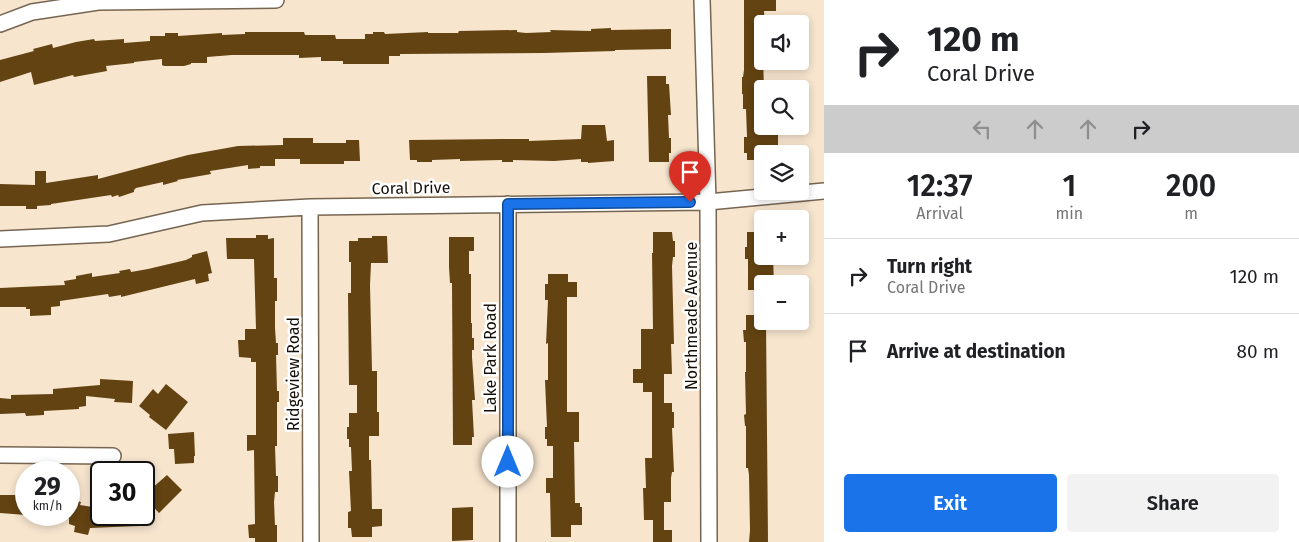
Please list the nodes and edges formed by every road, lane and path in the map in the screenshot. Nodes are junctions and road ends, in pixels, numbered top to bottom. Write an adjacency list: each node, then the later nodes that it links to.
1 (276, 0): 3 (street)
2 (702, 0): 5 (street, Northmeade Avenue)
3 (0, 24)
4 (824, 191): 5 (street, Coral Drive)
5 (708, 202): 6 (street, Coral Drive); 13 (street, Northmeade Avenue)
6 (508, 204): 7 (street, Coral Drive); 12 (street, Lake Park Road)
7 (310, 207): 8 (street, Coral Drive); 11 (street, Ridgeview Road)
8 (0, 239)
9 (0, 455): 10 (street)
10 (113, 456)
11 (311, 542)
12 (508, 542)
13 (709, 542)

